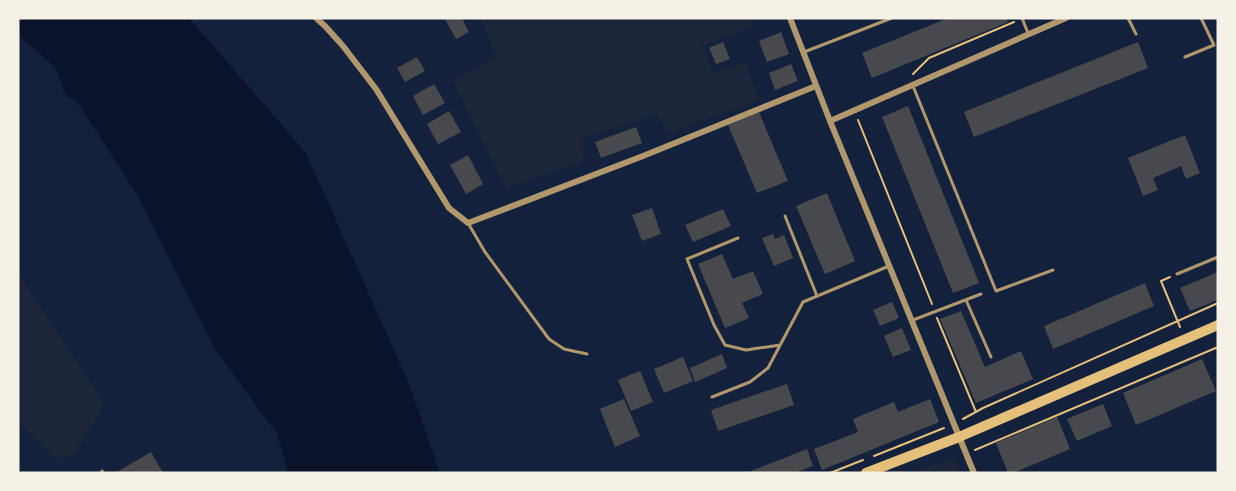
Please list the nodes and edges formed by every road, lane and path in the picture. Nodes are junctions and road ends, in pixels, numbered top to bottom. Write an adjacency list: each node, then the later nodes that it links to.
1 (316, 18): 17 (street)
2 (790, 18): 10 (street)
3 (892, 18): 10 (lane)
4 (1022, 18): 8 (lane); 12 (path)
5 (1066, 18): 8 (street)
6 (1128, 18): 9 (lane)
7 (1201, 18): 11 (lane)
8 (1029, 34): 12 (street)
9 (1136, 34)
10 (804, 52): 13 (street)
11 (1185, 57)
12 (910, 81): 14 (street); 21 (lane)
13 (816, 86): 15 (street); 17 (street)
14 (854, 110): 15 (street); 27 (path)
15 (830, 121): 20 (street)
16 (785, 216): 24 (lane)
17 (468, 223): 34 (lane)
18 (738, 238): 32 (lane)
19 (1218, 257): 22 (lane)
20 (889, 266): 24 (lane); 29 (street)
21 (1053, 270)
22 (1177, 274): 28 (path)
23 (981, 294): 25 (lane)
24 (817, 296): 32 (lane)
25 (966, 300): 27 (lane); 35 (lane)
26 (1218, 303): 28 (path)
27 (934, 312): 29 (lane); 37 (path)
28 (1177, 320): 31 (path); 37 (path)
29 (911, 321): 38 (street)
30 (1218, 325): 31 (main road)
31 (1185, 339): 39 (main road)
32 (780, 345): 36 (lane)
33 (1218, 347): 40 (path)
34 (587, 354)
35 (991, 357)
36 (712, 397)
37 (976, 412): 38 (path)
38 (953, 424): 39 (street); 41 (path)
39 (959, 438): 40 (street); 42 (main road)
40 (966, 454): 43 (street)
41 (830, 473)
42 (866, 473)
43 (974, 473)

